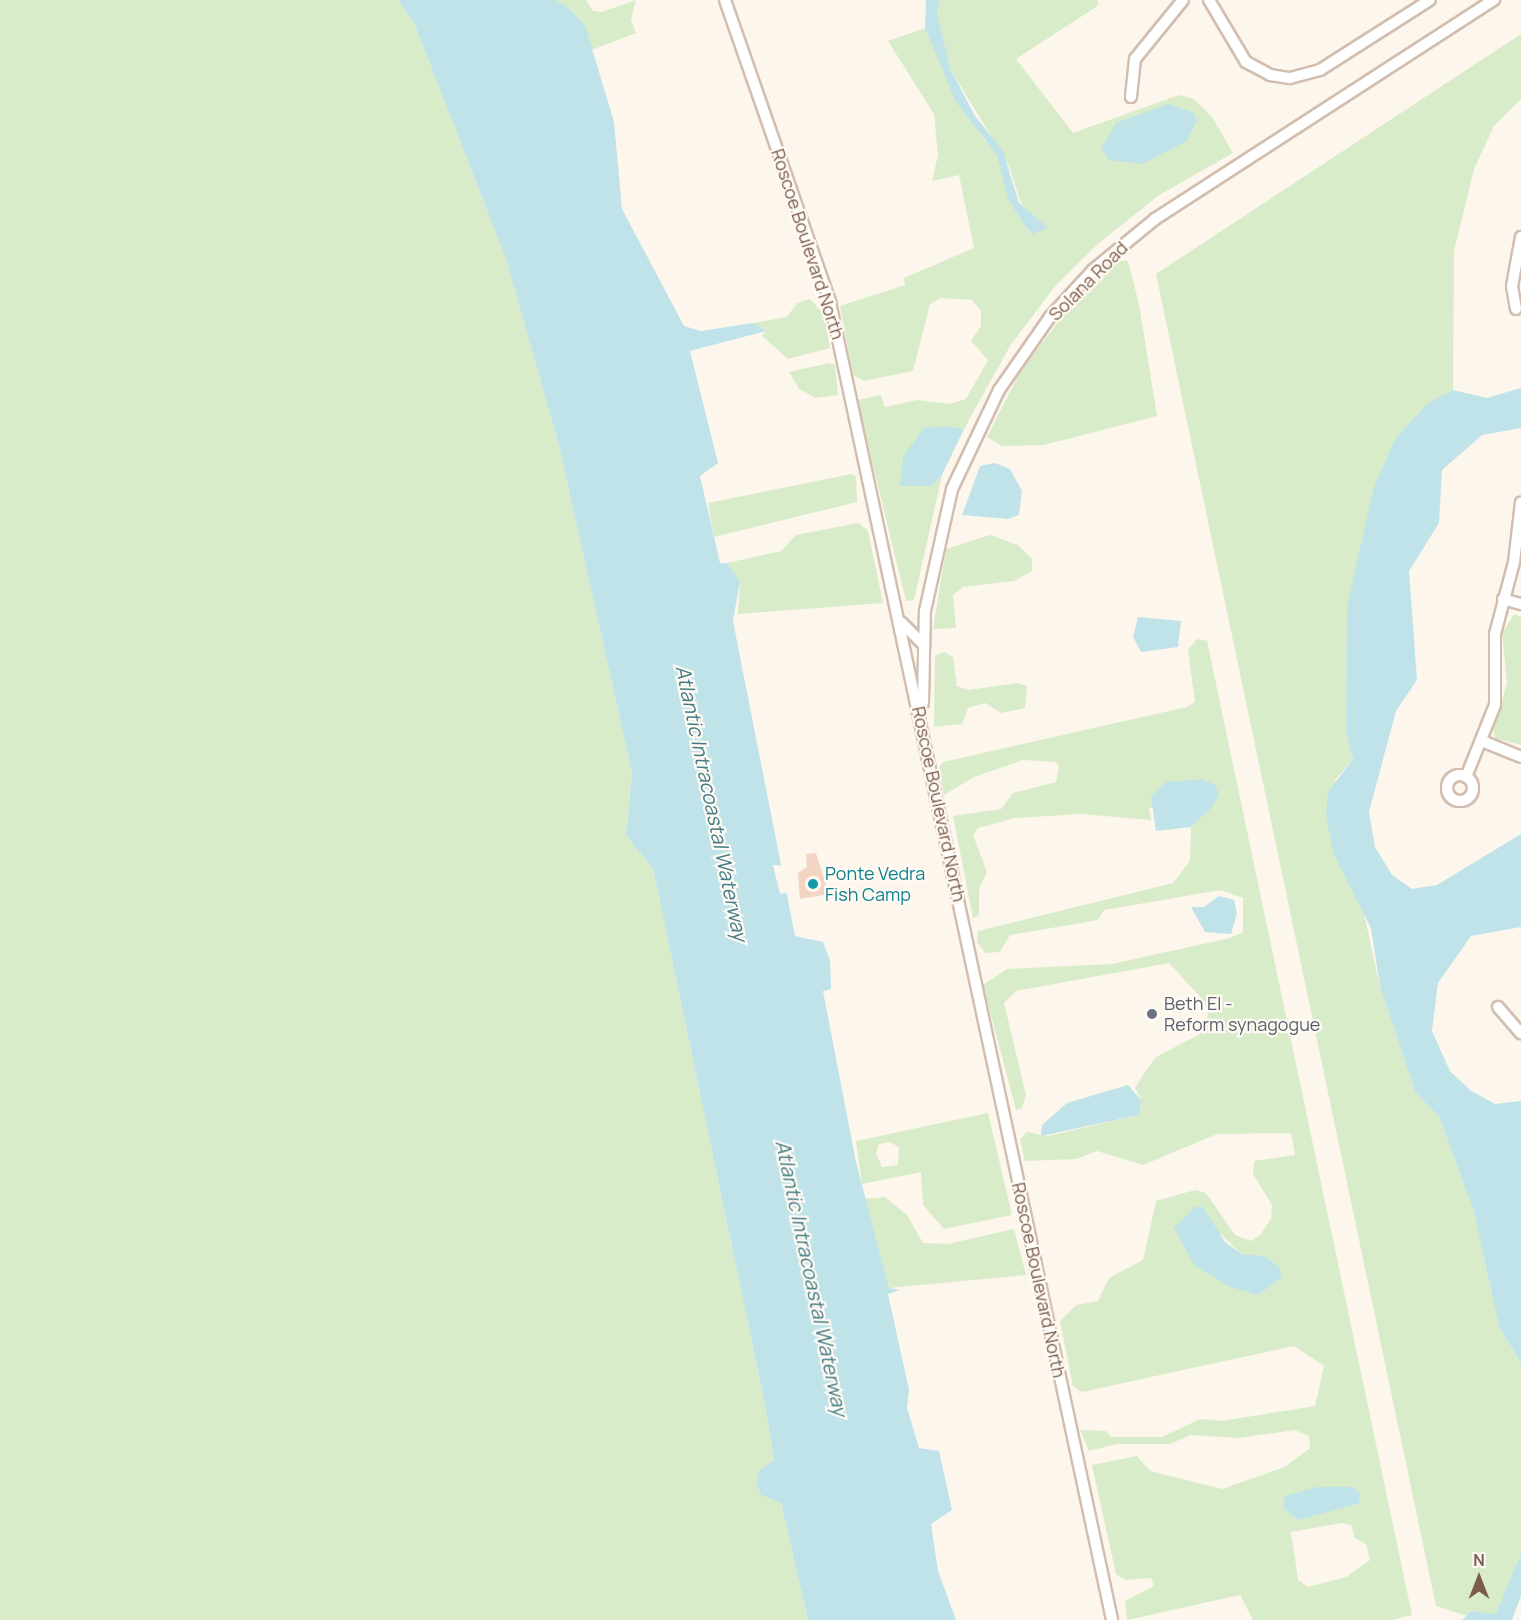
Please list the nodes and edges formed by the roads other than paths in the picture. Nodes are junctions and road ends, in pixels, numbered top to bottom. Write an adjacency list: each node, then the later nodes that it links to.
1 (725, 0): 12 (street, Roscoe Boulevard North)
2 (1183, 0): 6 (street)
3 (1209, 0): 4 (street)
4 (1430, 0)
5 (1494, 0): 13 (street, Solana Road)
6 (1131, 97)
7 (1521, 237): 8 (street)
8 (1516, 309)
9 (1521, 502): 10 (street)
10 (1503, 599): 11 (street); 15 (street)
11 (1521, 604)
12 (897, 615): 13 (street); 14 (street, Roscoe Boulevard North)
13 (923, 644): 14 (street, Solana Road)
14 (925, 730): 20 (street, Roscoe Boulevard North)
15 (1482, 741): 16 (street); 17 (street)
16 (1521, 757)
17 (1466, 777)
18 (1498, 1007): 19 (street)
19 (1521, 1034)
20 (1112, 1620)

